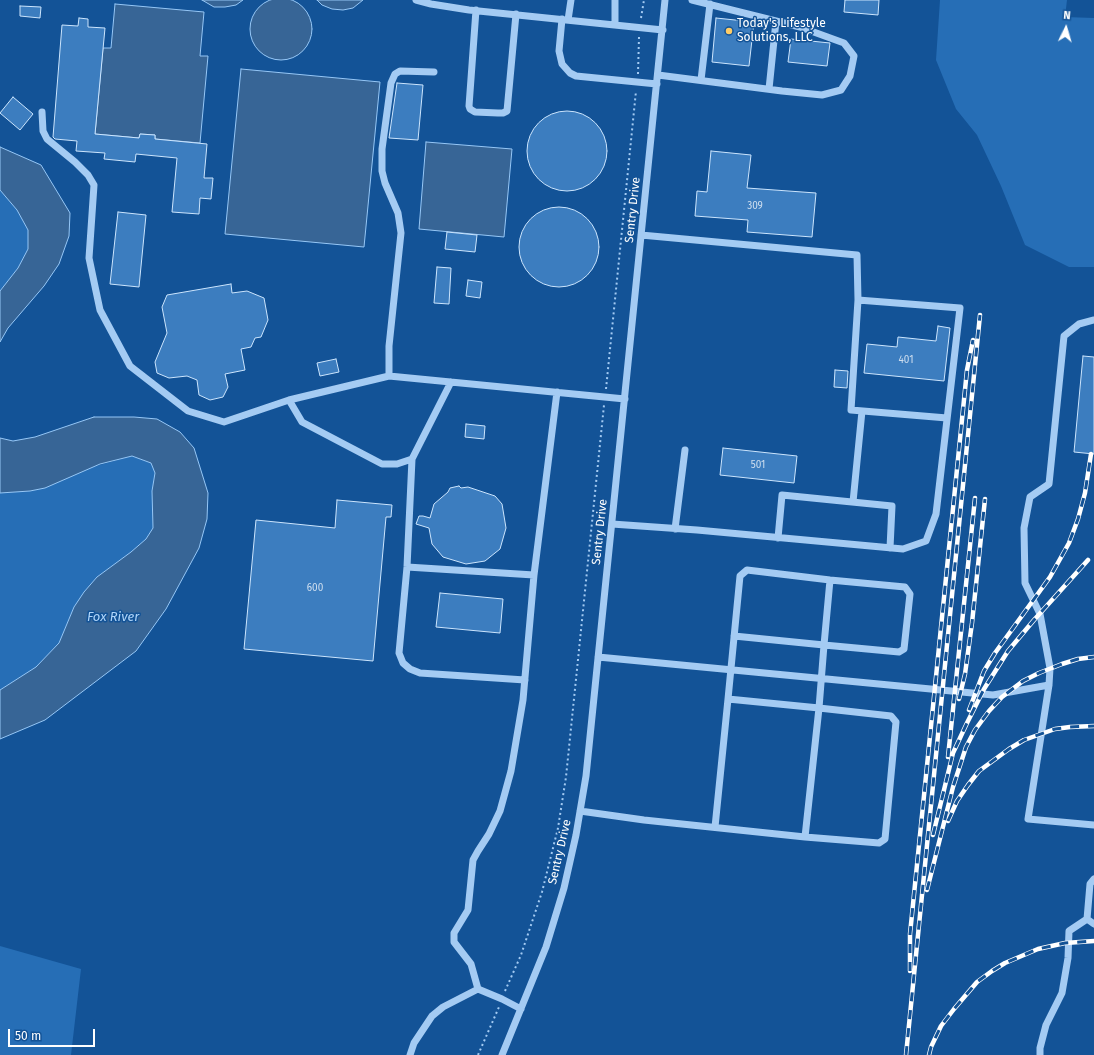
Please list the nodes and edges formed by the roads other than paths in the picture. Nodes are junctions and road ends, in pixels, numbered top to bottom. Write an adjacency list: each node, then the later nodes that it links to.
1 (416, 0): 7 (street)
2 (571, 0): 9 (street)
3 (615, 0): 11 (street)
4 (666, 0): 12 (street, Sentry Drive)
5 (692, 0): 6 (street)
6 (710, 4): 10 (street); 15 (street)
7 (476, 10): 8 (street); 8 (street)
8 (516, 14): 9 (street)
9 (565, 19): 11 (street); 16 (street)
10 (776, 21): 17 (street); 17 (street)
11 (616, 25): 12 (street)
12 (663, 30): 14 (street, Sentry Drive)
13 (434, 72): 22 (street)
14 (658, 75): 15 (street); 16 (street, Sentry Drive)
15 (700, 80): 17 (street)
16 (657, 84): 19 (street, Sentry Drive)
17 (769, 89)
18 (42, 112): 26 (street)
19 (641, 235): 20 (street); 25 (street, Sentry Drive)
20 (858, 300): 27 (street); 28 (street)
21 (1094, 320): 45 (street)
22 (389, 376): 23 (street); 26 (street)
23 (451, 382): 24 (street); 30 (street)
24 (557, 392): 25 (street); 37 (street)
25 (625, 399): 32 (street, Sentry Drive)
26 (288, 400): 30 (street)
27 (862, 411): 28 (street); 31 (street)
28 (947, 418): 35 (street)
29 (686, 450): 33 (street)
30 (412, 459): 36 (street)
31 (853, 502): 34 (street); 35 (street)
32 (612, 524): 33 (street); 41 (street, Sentry Drive)
33 (675, 529): 34 (street)
34 (778, 538): 35 (street)
35 (890, 548)
36 (407, 567): 37 (street); 44 (street)
37 (534, 575): 44 (street)
38 (830, 580): 39 (street); 40 (street); 40 (street)
39 (734, 636): 40 (street); 42 (street)
40 (824, 645): 43 (street)
41 (598, 657): 42 (street); 48 (street, Sentry Drive)
42 (731, 670): 43 (street); 46 (street)
43 (821, 678): 45 (street); 47 (street)
44 (525, 680): 55 (street)
45 (1049, 685): 49 (street)
46 (728, 699): 47 (street); 50 (street)
47 (819, 708): 51 (street); 51 (street)
48 (580, 811): 50 (street); 56 (street, Sentry Drive)
49 (1094, 825)
50 (715, 827): 51 (street)
51 (805, 837)
52 (1094, 880): 53 (street)
53 (1087, 919): 54 (street); 59 (street)
54 (1094, 924)
55 (478, 988): 56 (street); 57 (street)
56 (521, 1009): 58 (street, Sentry Drive)
57 (410, 1055)
58 (502, 1055)
59 (1040, 1055)

